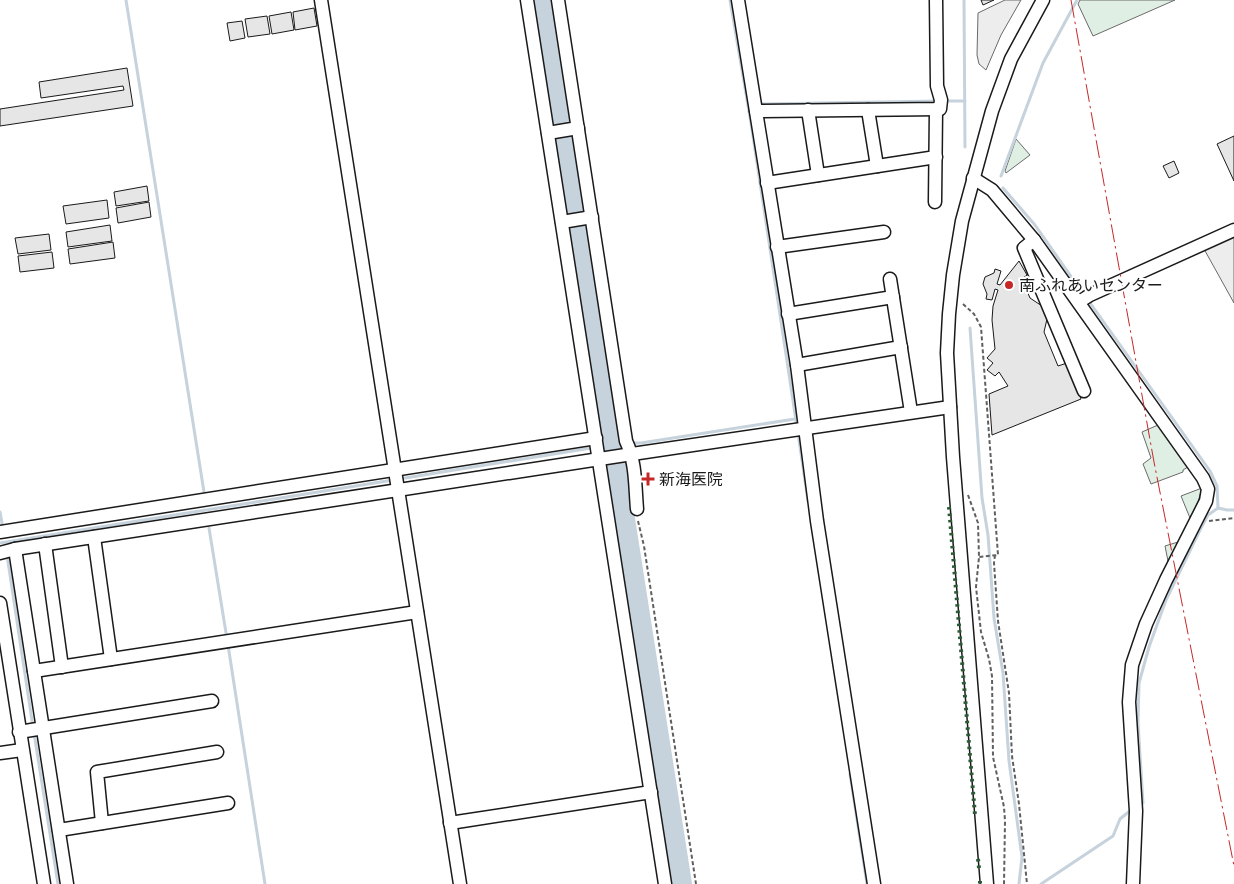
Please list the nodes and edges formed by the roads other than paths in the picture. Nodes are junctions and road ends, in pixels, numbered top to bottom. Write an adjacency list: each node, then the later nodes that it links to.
1 (321, 0): 38 (street)
2 (528, 0): 12 (street)
3 (558, 0): 11 (street)
4 (738, 0): 8 (street)
5 (936, 0): 7 (street)
6 (1042, 0): 16 (street)
7 (939, 104): 10 (street); 13 (street)
8 (755, 106): 9 (street); 17 (street)
9 (808, 110): 10 (street); 15 (street)
10 (868, 110): 14 (street)
11 (576, 128): 12 (street); 19 (street)
12 (553, 132): 20 (street)
13 (936, 157): 14 (street); 18 (street)
14 (877, 166): 15 (street)
15 (818, 175): 17 (street)
16 (973, 178): 23 (street); 32 (street)
17 (767, 183): 24 (street)
18 (935, 202)
19 (589, 218): 20 (street); 36 (street)
20 (566, 221): 35 (street)
21 (1234, 230): 27 (street)
22 (884, 232): 24 (street)
23 (1034, 240): 27 (street); 31 (street)
24 (777, 247): 28 (street)
25 (890, 279): 26 (street)
26 (893, 297): 28 (street); 29 (street)
27 (1084, 299): 65 (street)
28 (788, 314): 30 (street)
29 (901, 347): 30 (street); 33 (street)
30 (796, 365): 34 (street)
31 (1084, 391)
32 (950, 407): 33 (street); 64 (street)
33 (912, 412): 34 (street)
34 (799, 429): 36 (street); 63 (street)
35 (596, 438): 37 (street); 38 (street)
36 (629, 454): 37 (street); 39 (street)
37 (603, 458): 38 (street); 54 (street)
38 (398, 476): 40 (street); 41 (street); 45 (street)
39 (637, 509)
40 (3, 532)
41 (94, 537): 42 (street); 46 (street)
42 (45, 544): 43 (street); 47 (street)
43 (7, 551): 48 (street)
44 (0, 603): 50 (street)
45 (417, 612): 46 (street); 56 (street)
46 (111, 659): 47 (street)
47 (62, 667): 48 (street)
48 (34, 671): 50 (street)
49 (212, 701): 50 (street)
50 (33, 730): 51 (street); 58 (street)
51 (22, 750): 53 (street); 59 (street)
52 (218, 752): 57 (street)
53 (0, 753)
54 (651, 792): 56 (street); 62 (street)
55 (228, 803): 57 (street)
56 (454, 822): 61 (street)
57 (102, 823): 58 (street)
58 (58, 830): 60 (street)
59 (44, 884)
60 (67, 884)
61 (460, 884)
62 (665, 884)
63 (874, 884)
64 (986, 884)
65 (1132, 884)

